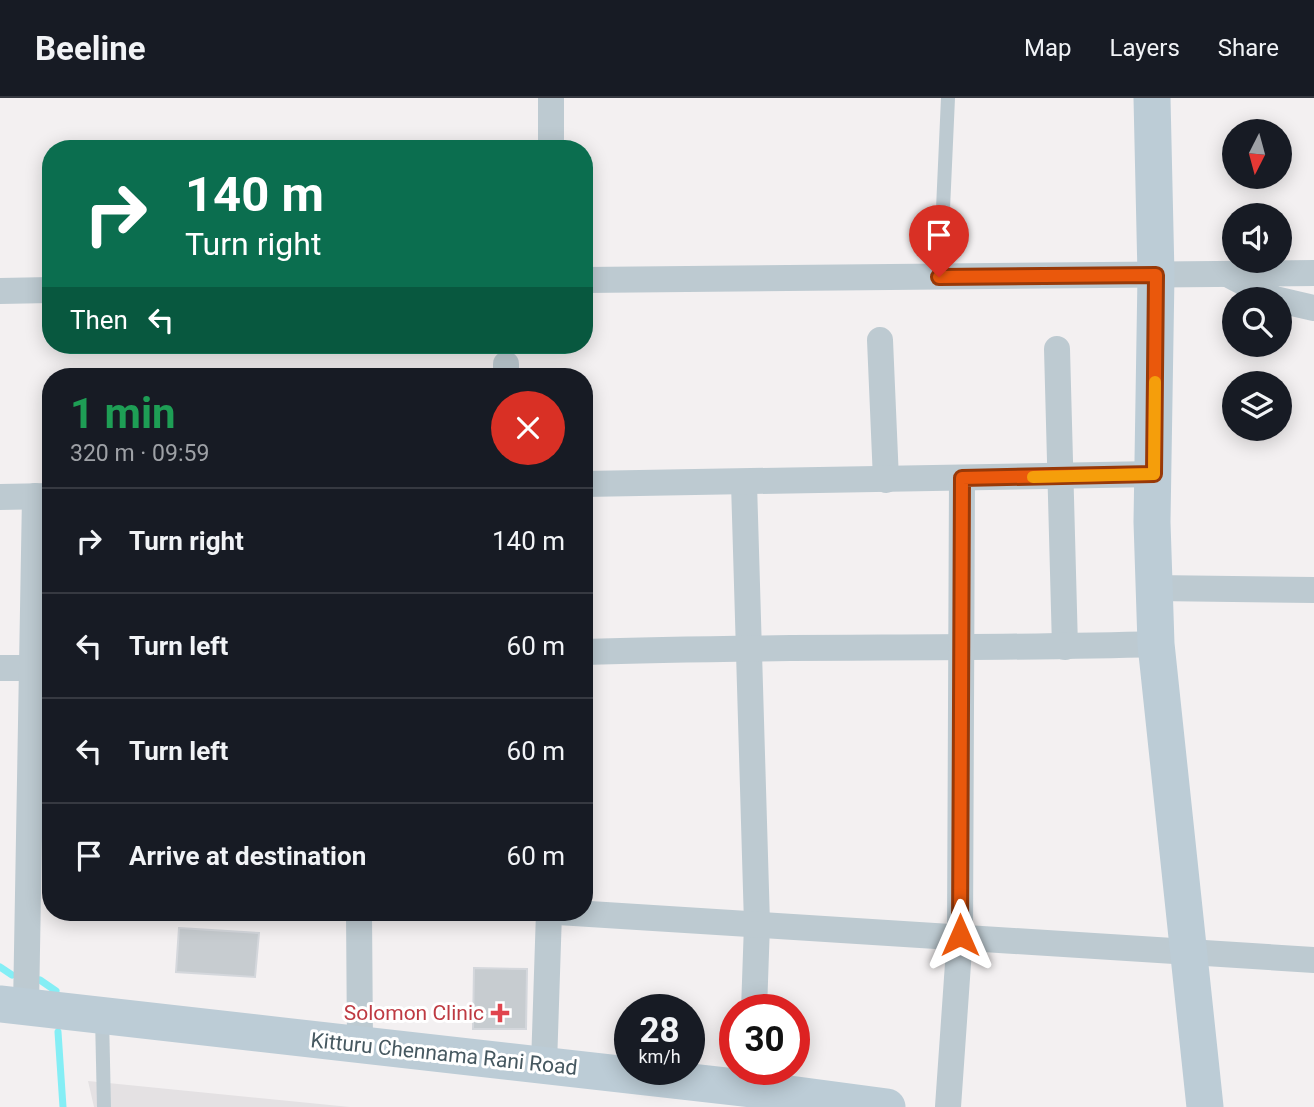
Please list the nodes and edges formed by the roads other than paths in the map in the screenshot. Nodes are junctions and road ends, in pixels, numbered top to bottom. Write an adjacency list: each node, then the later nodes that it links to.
1 (551, 98): 4 (street)
2 (948, 98): 5 (lane)
3 (1152, 98): 7 (street)
4 (551, 140)
5 (943, 209)
6 (1314, 273): 8 (street)
7 (1156, 275): 8 (street); 9 (street); 17 (street)
8 (1231, 276): 10 (street)
9 (593, 281)
10 (1252, 287)
11 (42, 290): 12 (street)
12 (0, 291)
13 (1292, 304): 14 (street)
14 (1314, 309)
15 (880, 340): 20 (street)
16 (1057, 349): 18 (street)
17 (1154, 474): 18 (street); 26 (street)
18 (1059, 476): 19 (street); 31 (street)
19 (962, 478): 20 (street); 30 (street)
20 (886, 480): 21 (street)
21 (744, 483): 22 (street); 29 (street)
22 (593, 484)
23 (42, 496): 24 (street)
24 (0, 497)
25 (42, 512): 34 (street)
26 (1154, 589): 27 (street); 28 (street)
27 (1314, 590)
28 (1156, 644): 31 (street); 40 (street)
29 (750, 646): 30 (street); 32 (street); 38 (street)
30 (962, 647): 31 (street); 39 (street)
31 (1065, 647)
32 (593, 652)
33 (0, 668): 34 (street)
34 (32, 668): 43 (street)
35 (593, 914): 38 (street)
36 (359, 921): 45 (street)
37 (549, 921): 46 (street)
38 (757, 924): 39 (street); 42 (street)
39 (960, 935): 40 (street); 51 (street)
40 (1188, 953): 41 (street); 52 (street)
41 (1314, 960)
42 (755, 994)
43 (13, 1006): 44 (street, Kitturu Chennama Rani Road)
44 (102, 1015): 45 (street, Kitturu Chennama Rani Road); 49 (lane)
45 (360, 1044): 46 (street, Kitturu Chennama Rani Road)
46 (544, 1065): 47 (street, Kitturu Chennama Rani Road)
47 (719, 1077)
48 (781, 1085): 50 (street, Kitturu Chennama Rani Road)
49 (104, 1107)
50 (887, 1107)
51 (947, 1107)
52 (1205, 1107)

